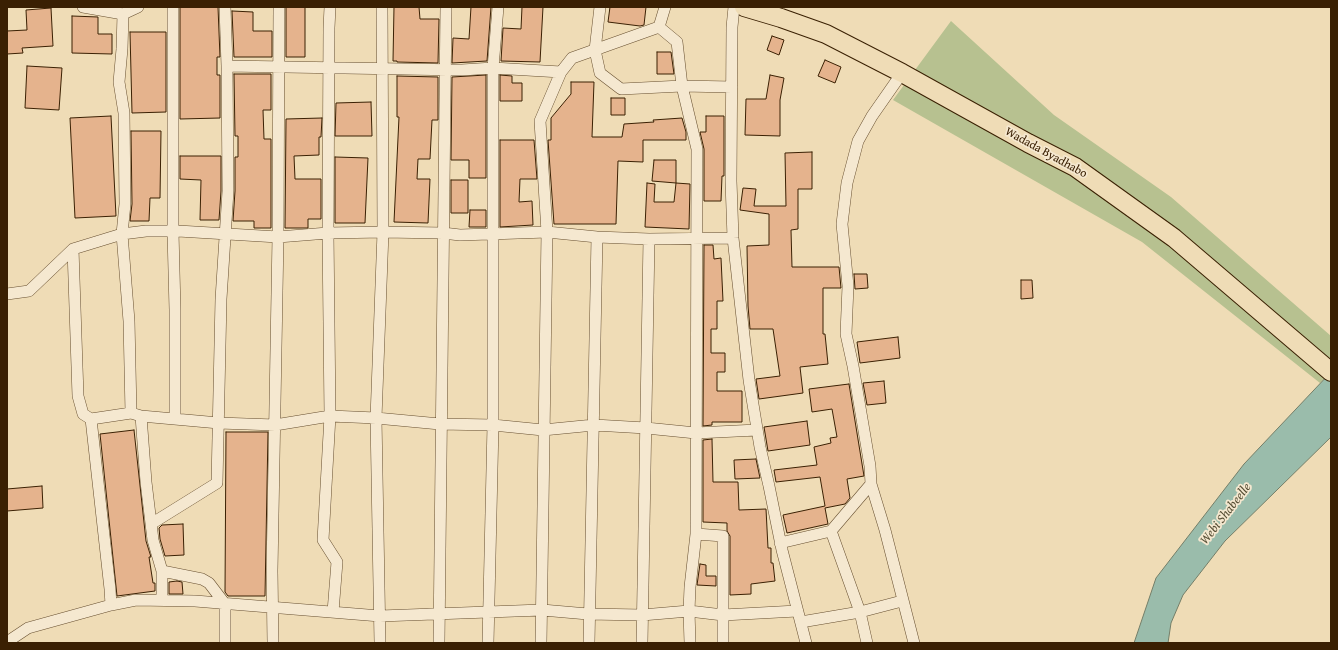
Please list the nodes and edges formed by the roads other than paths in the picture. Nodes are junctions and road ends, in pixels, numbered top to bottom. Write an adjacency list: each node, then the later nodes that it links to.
1 (83, 7): 15 (street)
2 (138, 7): 15 (street)
3 (173, 7): 28 (street)
4 (225, 7): 18 (street)
5 (279, 7): 19 (street)
6 (330, 7): 20 (street)
7 (382, 7): 22 (street)
8 (446, 7): 23 (street)
9 (498, 7): 21 (street)
10 (600, 7): 17 (street)
11 (665, 7): 16 (street)
12 (734, 7): 27 (street)
13 (744, 7): 14 (main road, Wadada Byadhabo)
14 (768, 10): 25 (main road, Wadada Byadhabo)
15 (123, 14): 33 (street)
16 (659, 27): 17 (street); 26 (street)
17 (595, 50): 24 (street); 26 (street)
18 (227, 66): 19 (street); 34 (street)
19 (279, 67): 20 (street); 36 (street)
20 (329, 68): 22 (street); 31 (street)
21 (493, 68): 23 (street); 24 (street); 35 (street)
22 (382, 70): 23 (street); 29 (street)
23 (445, 70): 32 (street)
24 (561, 72): 30 (street)
25 (902, 73): 43 (main road, Wadada Byadhabo); 58 (street)
26 (682, 86): 27 (street); 38 (street)
27 (732, 87): 39 (street)
28 (172, 232): 33 (street); 34 (street); 46 (street)
29 (383, 232): 31 (street); 32 (street); 47 (street)
30 (547, 232): 35 (street); 37 (street); 55 (street)
31 (328, 233): 36 (street); 45 (street)
32 (443, 233): 35 (street); 50 (street)
33 (122, 234): 41 (street); 44 (street)
34 (225, 234): 36 (street); 49 (street)
35 (493, 235): 52 (street)
36 (278, 237): 51 (street)
37 (597, 237): 40 (street); 53 (street)
38 (696, 238): 39 (street); 40 (street); 57 (street)
39 (733, 238): 56 (street)
40 (649, 239): 54 (street)
41 (73, 249): 42 (street); 48 (street)
42 (7, 294)
43 (1331, 372)
44 (136, 414): 46 (street); 48 (street); 59 (street)
45 (330, 416): 47 (street); 51 (street); 72 (street)
46 (175, 418): 49 (street)
47 (376, 418): 50 (street); 78 (street)
48 (91, 419): 67 (street)
49 (219, 423): 51 (street); 59 (street)
50 (440, 424): 52 (street); 74 (street)
51 (275, 425): 68 (street)
52 (493, 425): 55 (street); 70 (street)
53 (594, 426): 54 (street); 55 (street); 75 (street)
54 (646, 428): 57 (street); 76 (street)
55 (544, 430): 69 (street)
56 (757, 430): 57 (street); 62 (street)
57 (696, 433): 61 (street)
58 (870, 484): 60 (street); 65 (street)
59 (151, 524): 63 (street)
60 (831, 531): 62 (street); 73 (street)
61 (696, 534): 71 (street); 77 (street)
62 (780, 543): 79 (street)
63 (162, 571): 64 (street); 66 (street)
64 (162, 600): 66 (street); 67 (street)
65 (902, 601): 73 (street); 93 (street)
66 (225, 604): 68 (street); 81 (street)
67 (111, 605): 80 (street)
68 (273, 608): 72 (street); 82 (street)
69 (542, 610): 70 (street); 75 (street); 86 (street)
70 (489, 611): 74 (street); 85 (street)
71 (689, 611): 76 (street); 77 (street); 89 (street)
72 (334, 612): 78 (street)
73 (860, 612): 79 (street); 92 (street)
74 (439, 613): 78 (street); 84 (street)
75 (588, 614): 76 (street); 87 (street)
76 (642, 615): 88 (street)
77 (723, 615): 79 (street); 90 (street)
78 (380, 616): 83 (street)
79 (799, 616): 91 (street)
80 (7, 642)
81 (225, 643)
82 (273, 643)
83 (380, 643)
84 (439, 643)
85 (488, 643)
86 (540, 643)
87 (589, 643)
88 (642, 643)
89 (690, 643)
90 (723, 643)
91 (806, 643)
92 (866, 643)
93 (914, 643)

